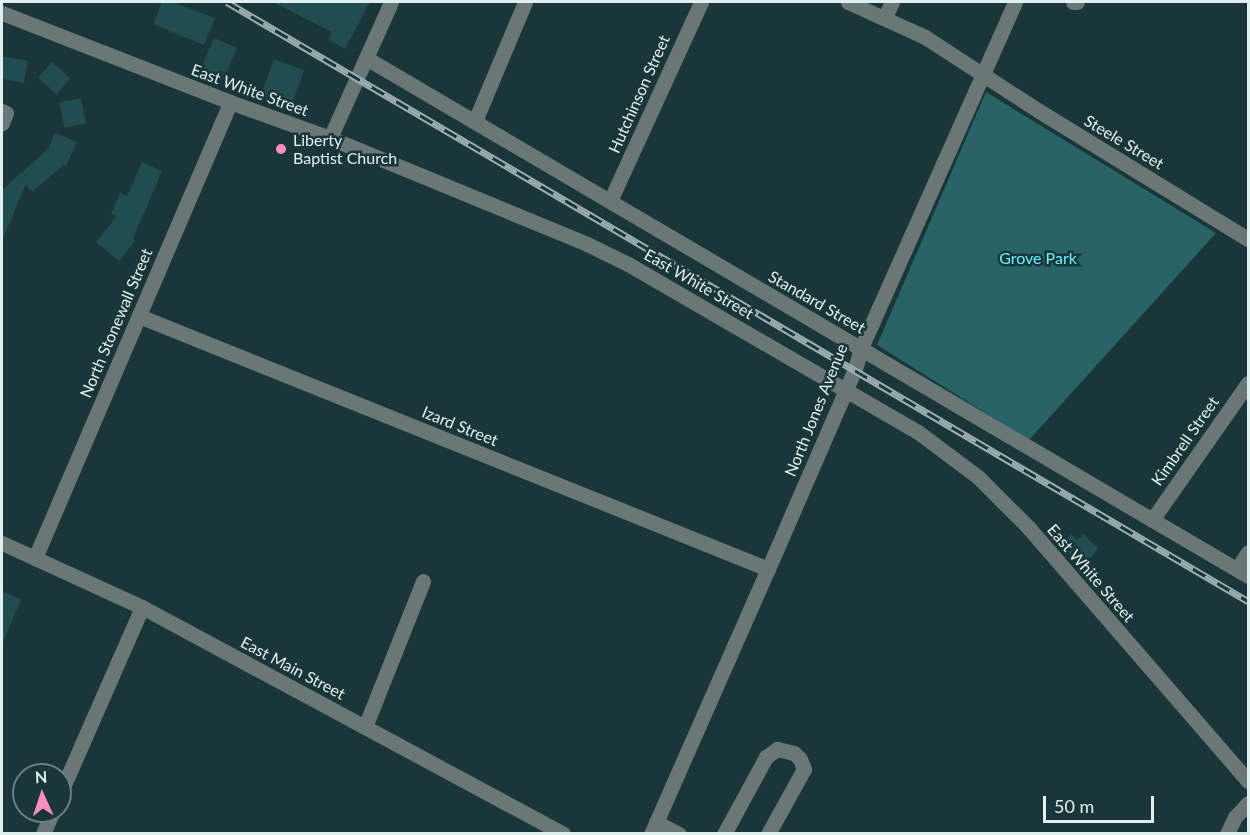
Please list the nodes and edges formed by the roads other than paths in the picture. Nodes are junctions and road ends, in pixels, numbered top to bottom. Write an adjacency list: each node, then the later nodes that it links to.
1 (391, 2): 9 (street)
2 (525, 2): 13 (street)
3 (701, 2): 16 (street, Hutchinson Street)
4 (848, 2): 8 (street, Steele Street)
5 (892, 2): 8 (street)
6 (1015, 2): 10 (street, North Jones Avenue)
7 (2, 13): 11 (street, East White Street)
8 (884, 18): 10 (street, Steele Street)
9 (366, 58): 13 (street, Standard Street); 15 (street)
10 (982, 75): 17 (street, Steele Street); 19 (street, North Jones Avenue)
11 (230, 102): 15 (street, East White Street); 18 (street, North Stonewall Street)
12 (2, 111): 14 (street)
13 (475, 121): 16 (street, Standard Street)
14 (2, 123)
15 (330, 138): 21 (street, East White Street)
16 (610, 201): 19 (street, Standard Street)
17 (1248, 239)
18 (139, 316): 25 (street, North Stonewall Street); 26 (street, Izard Street)
19 (861, 348): 21 (street, North Jones Avenue); 22 (street, Standard Street)
20 (1248, 384): 22 (street, Kimbrell Street)
21 (846, 390): 26 (street, North Jones Avenue); 32 (street, East White Street)
22 (1152, 520): 27 (street, Standard Street)
23 (2, 543): 25 (street, East Main Street)
24 (1248, 552): 27 (street)
25 (35, 558): 29 (street, East Main Street)
26 (768, 569): 34 (street, North Jones Avenue)
27 (1243, 573)
28 (423, 581): 30 (street)
29 (142, 607): 30 (street, East Main Street); 31 (street)
30 (365, 727): 35 (street, East Main Street)
31 (72, 767)
32 (1248, 781)
33 (1248, 803): 39 (street)
34 (653, 828): 36 (street)
35 (563, 834)
36 (679, 834)
37 (724, 834): 38 (street)
38 (768, 834)
39 (1227, 834)

